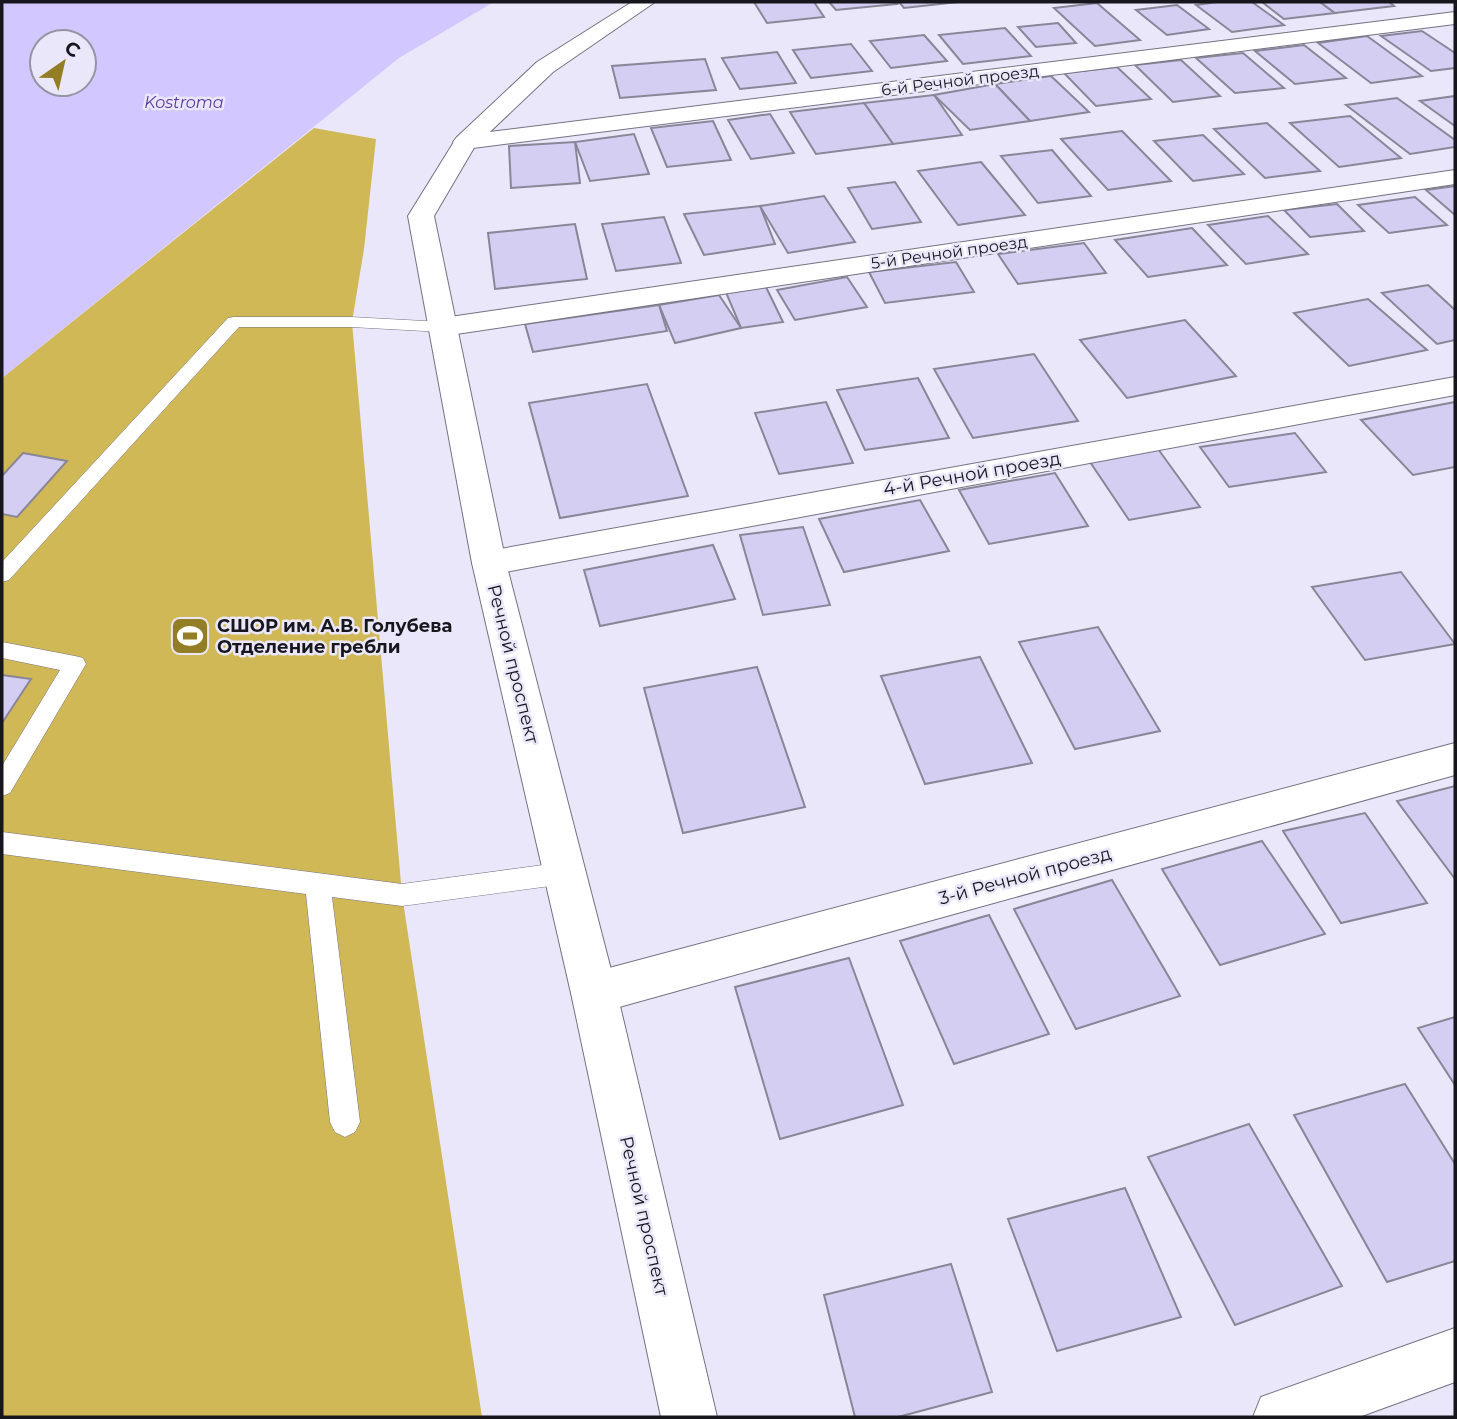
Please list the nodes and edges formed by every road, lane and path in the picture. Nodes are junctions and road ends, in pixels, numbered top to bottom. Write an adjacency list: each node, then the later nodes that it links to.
1 (645, 2): 3 (street, Речной проспект)
2 (1455, 18): 3 (street, 6-й Речной проезд)
3 (465, 142): 5 (street, Речной проспект)
4 (1455, 177): 5 (street, 5-й Речной проезд)
5 (443, 327): 7 (street, Речной проспект); 8 (lane)
6 (1455, 386): 7 (street, 4-й Речной проезд)
7 (489, 563): 13 (street, Речной проспект)
8 (2, 575)
9 (2, 650): 11 (lane)
10 (1455, 759): 15 (street, 3-й Речной проезд)
11 (2, 786)
12 (2, 843): 14 (lane)
13 (565, 873): 14 (lane); 15 (street, Речной проспект)
14 (318, 884): 16 (lane)
15 (594, 993): 18 (street, Речной проспект)
16 (345, 1122)
17 (1455, 1355): 19 (street)
18 (689, 1417)
19 (1281, 1417)

